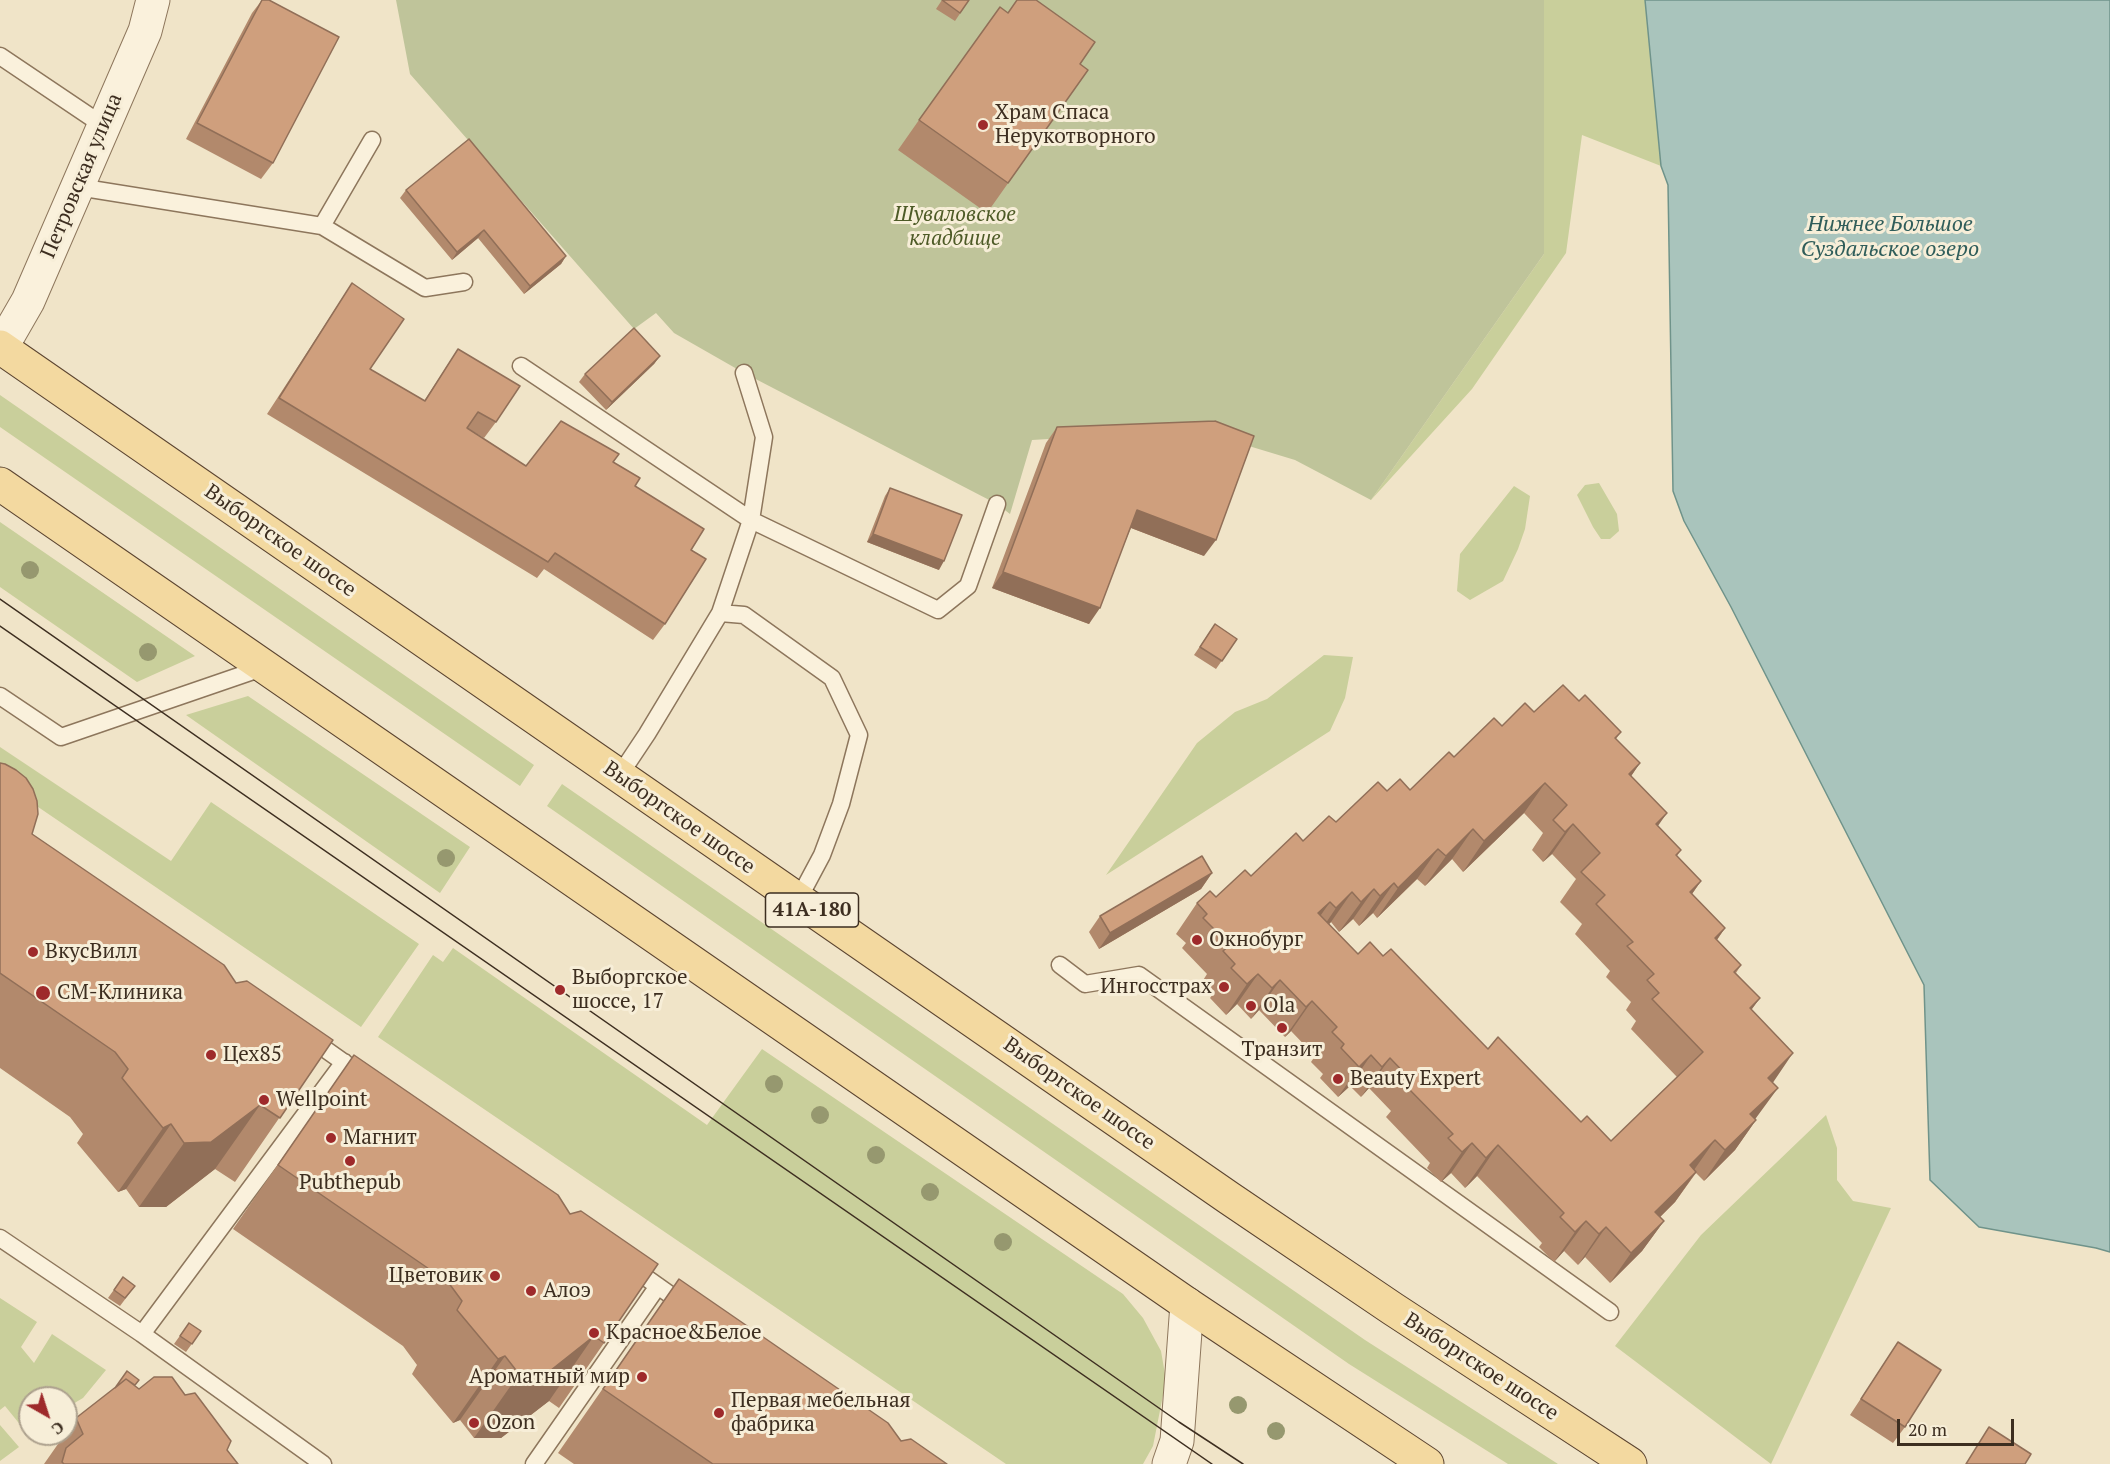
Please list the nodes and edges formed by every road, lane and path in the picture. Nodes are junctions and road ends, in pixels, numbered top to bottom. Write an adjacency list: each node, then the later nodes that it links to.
1 (153, 0): 3 (street, Петровская улица)
2 (0, 56): 3 (lane)
3 (104, 126): 5 (street, Петровская улица)
4 (372, 140): 6 (lane)
5 (78, 187): 6 (lane); 8 (street, Петровская улица)
6 (322, 226): 7 (lane)
7 (465, 282)
8 (1, 347): 17 (main road, Выборгское шоссе / 41А-180)
9 (521, 366): 13 (lane)
10 (744, 373): 13 (lane)
11 (0, 484): 15 (main road)
12 (997, 504): 13 (lane)
13 (751, 520): 14 (lane)
14 (720, 613): 17 (lane); 18 (lane)
15 (265, 667): 16 (lane); 26 (main road)
16 (0, 696)
17 (619, 776): 18 (main road, Выборгское шоссе / 41А-180)
18 (798, 900): 34 (main road, Выборгское шоссе / 41А-180)
19 (1060, 966): 28 (lane)
20 (298, 1030): 21 (lane)
21 (344, 1062): 22 (lane); 29 (lane)
22 (381, 1089)
23 (0, 1238): 29 (lane)
24 (622, 1261): 25 (lane)
25 (658, 1286): 27 (lane); 31 (lane)
26 (1187, 1304): 32 (street); 33 (main road)
27 (695, 1312)
28 (1610, 1312)
29 (142, 1334): 30 (lane)
30 (323, 1464)
31 (534, 1464)
32 (1169, 1464)
33 (1427, 1464)
34 (1630, 1464)

